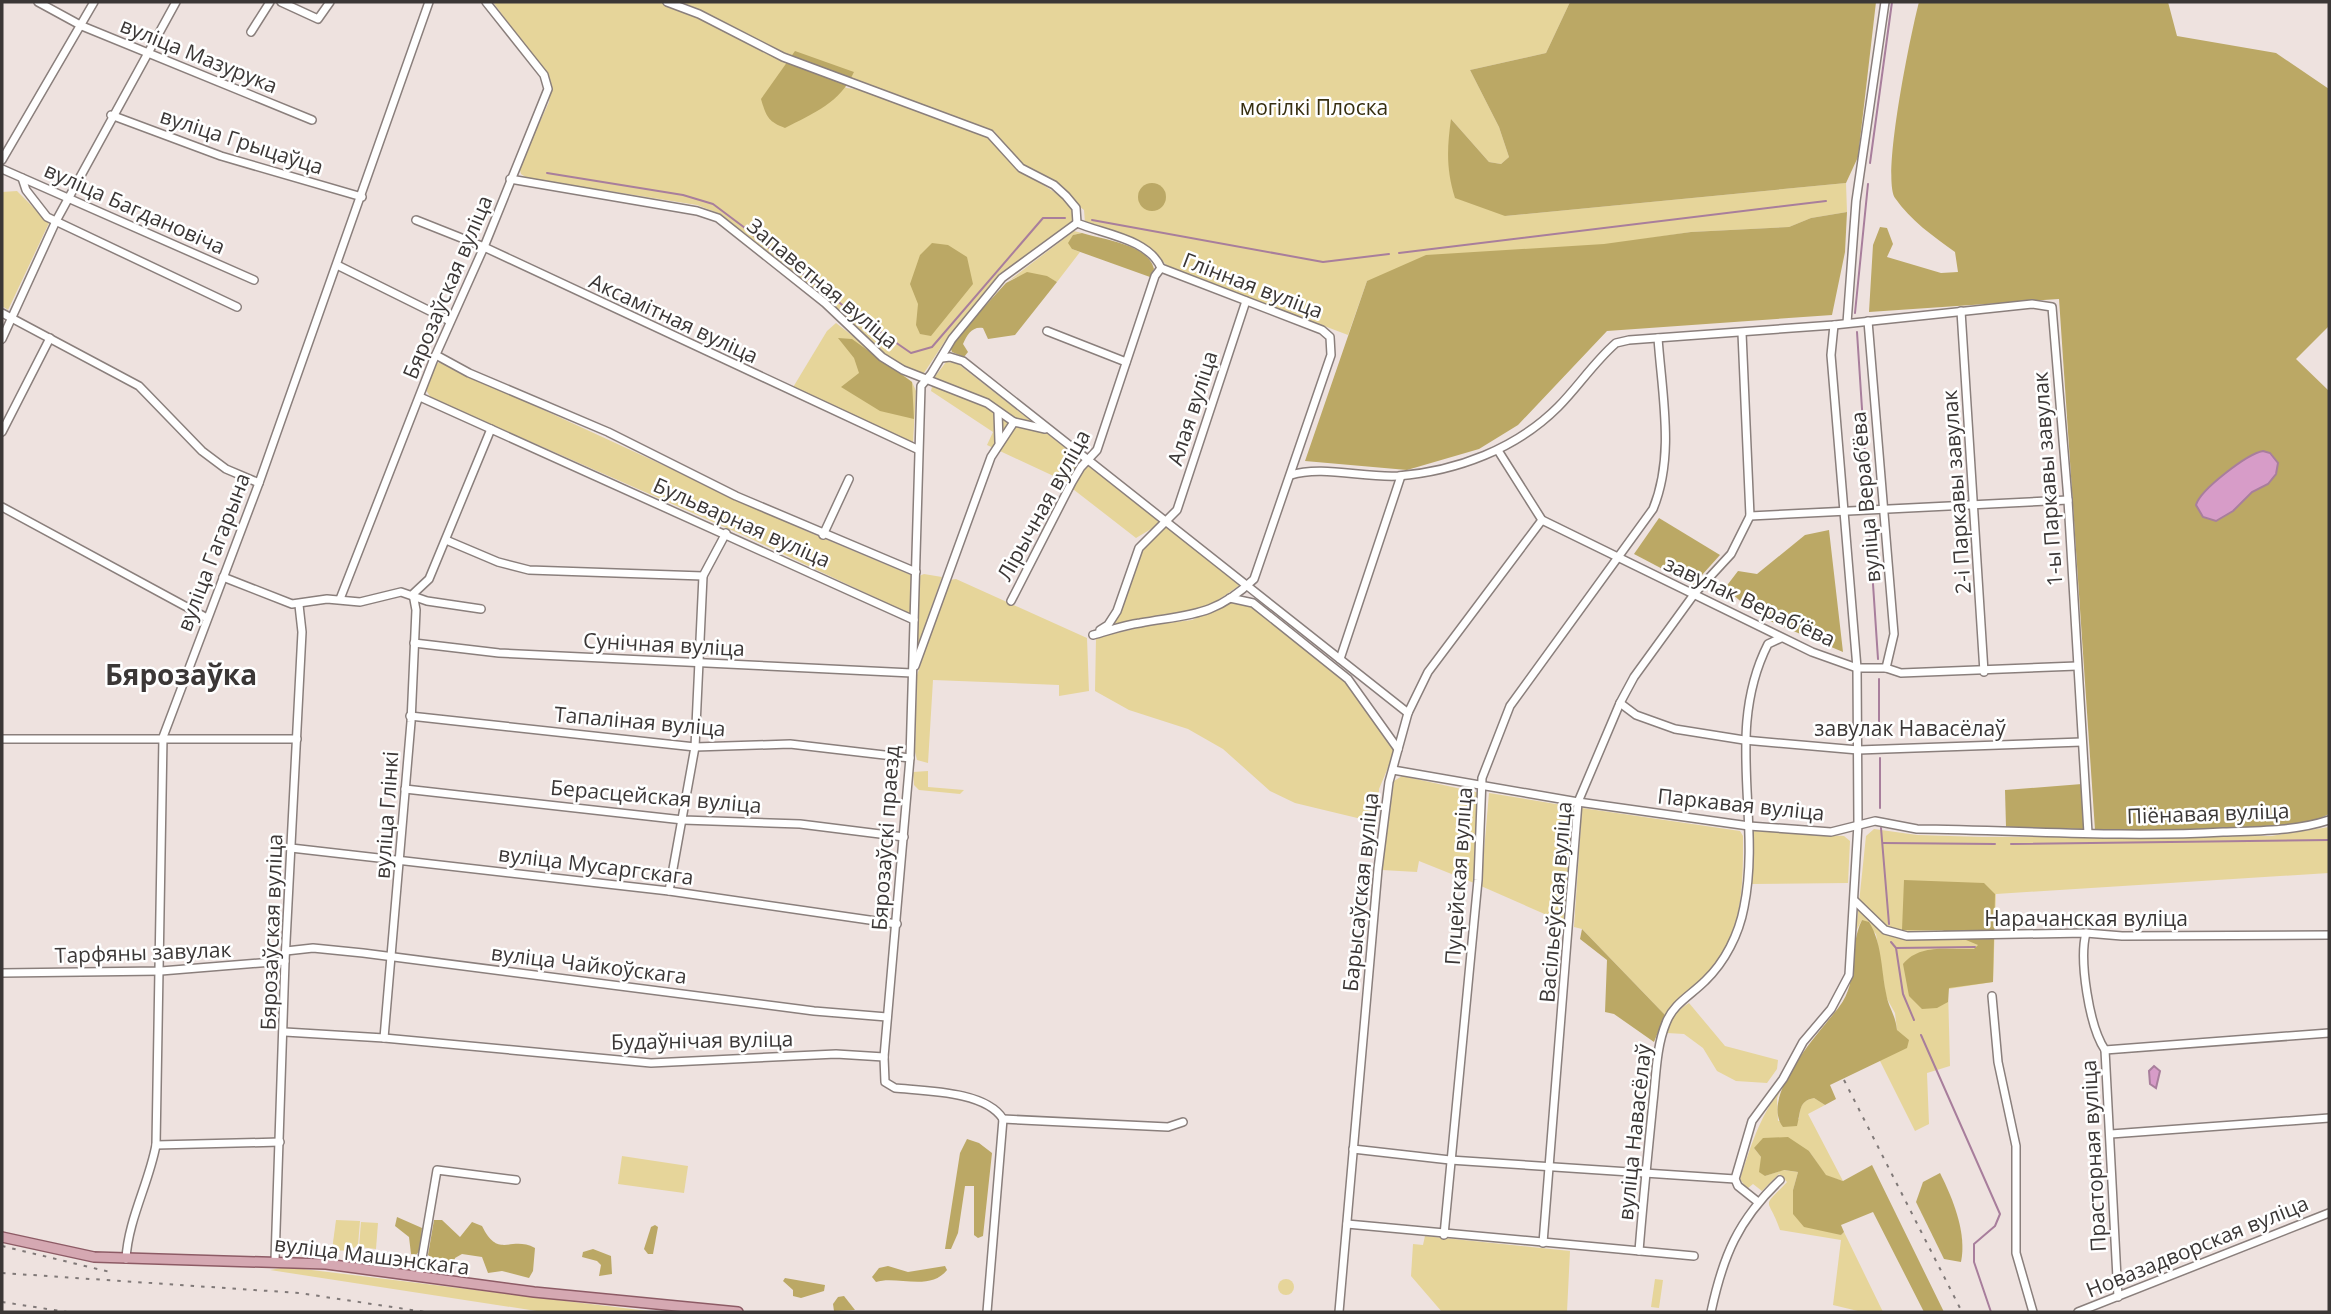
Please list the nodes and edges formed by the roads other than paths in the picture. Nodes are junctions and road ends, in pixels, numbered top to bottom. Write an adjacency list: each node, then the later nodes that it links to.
1 (38, 2): 11 (street, вуліца Мазурука)
2 (94, 2): 11 (street)
3 (176, 2): 13 (street)
4 (270, 2): 12 (street)
5 (281, 2): 6 (street)
6 (330, 2)
7 (429, 2): 21 (street, вуліца Гагарына)
8 (486, 2): 19 (street, Бярозаўская вуліца)
9 (667, 2): 24 (street)
10 (1885, 2): 36 (street)
11 (82, 26): 13 (street, вуліца Мазурука); 16 (street)
12 (251, 32)
13 (146, 53): 14 (street); 15 (street, вуліца Мазурука)
14 (111, 115): 20 (street); 21 (street, вуліца Грыцаўца)
15 (312, 120)
16 (2, 159)
17 (2, 169): 18 (street, вуліца Багдановіча)
18 (22, 178): 20 (street, вуліца Багдановіча); 23 (street)
19 (510, 179): 25 (street, Бярозаўская вуліца); 46 (street, Запаветная вуліца)
20 (69, 197): 23 (street); 28 (street, вуліца Багдановіча)
21 (362, 197): 26 (street, вуліца Гагарына)
22 (416, 220): 25 (street, Аксамітная вуліца)
23 (56, 221): 30 (street); 33 (street)
24 (1077, 223): 27 (street); 44 (street)
25 (484, 247): 34 (street, Бярозаўская вуліца); 54 (street, Аксамітная вуліца)
26 (337, 265): 34 (street); 62 (street, вуліца Гагарына)
27 (1161, 268): 29 (street, Глінная вуліца); 45 (street, Лірычная вуліца)
28 (254, 280)
29 (1246, 301): 56 (street, Глінная вуліца); 70 (street, Алая вуліца)
30 (237, 307)
31 (1961, 311): 35 (street, 1-ы Паркавы завулак); 63 (street, 1-ы Паркавы завулак); 65 (street, 2-і Паркавы завулак)
32 (2, 313): 33 (street)
33 (12, 318): 40 (street); 42 (street)
34 (450, 321): 43 (street, Бярозаўская вуліца)
35 (1868, 321): 36 (street, 1-ы Паркавы завулак); 66 (street, вуліца Верабʼёва)
36 (1847, 323): 37 (street, 1-ы Паркавы завулак)
37 (1835, 325): 39 (street, 1-ы Паркавы завулак); 67 (street, вуліца Верабʼёва)
38 (1047, 331): 45 (street)
39 (1742, 333): 41 (street, 1-ы Паркавы завулак); 68 (street)
40 (50, 338): 52 (street); 62 (street)
41 (1658, 338): 55 (street, 1-ы Паркавы завулак); 74 (street, Пуцейская вуліца)
42 (2, 339)
43 (436, 355): 47 (street, Бярозаўская вуліца); 72 (street, Бульварная вуліца)
44 (942, 358): 46 (street); 51 (street)
45 (1126, 362): 57 (street, Лірычная вуліца)
46 (924, 379): 48 (street, Запаветная вуліца); 54 (street)
47 (420, 397): 50 (street, Бульварная вуліца); 82 (street, Бярозаўская вуліца)
48 (998, 412): 49 (street, Запаветная вуліца); 53 (street)
49 (1014, 422): 51 (street, Запаветная вуліца); 53 (street)
50 (491, 429): 71 (street, Бульварная вуліца); 73 (street)
51 (1048, 430): 57 (street)
52 (2, 432)
53 (999, 442): 96 (street)
54 (917, 449): 75 (street)
55 (1499, 452): 60 (street); 69 (street)
56 (1296, 459): 58 (street); 59 (street)
57 (1087, 460): 70 (street); 83 (street, Лірычная вуліца)
58 (1304, 471): 59 (street); 60 (street)
59 (1291, 475): 78 (street)
60 (1401, 476): 90 (street)
61 (849, 479): 72 (street, Бульварная вуліца)
62 (259, 483): 77 (street, вуліца Гагарына)
63 (2068, 500): 65 (street); 92 (street, 1-ы Паркавы завулак)
64 (2, 507): 86 (street)
65 (1975, 507): 66 (street); 95 (street, 2-і Паркавы завулак)
66 (1884, 511): 67 (street); 94 (street, вуліца Верабʼёва)
67 (1844, 513): 68 (street); 93 (street, вуліца Верабʼёва)
68 (1750, 516): 79 (street, Васільеўская вуліца)
69 (1542, 520): 74 (street, завулак Верабʼёва); 98 (street, Барысаўская вуліца)
70 (1166, 523): 78 (street); 81 (street, Алая вуліца)
71 (726, 533): 76 (street); 87 (street, Бульварная вуліца)
72 (824, 535): 75 (street, Бульварная вуліца)
73 (446, 540): 76 (street); 80 (street)
74 (1617, 558): 79 (street, завулак Верабʼёва); 110 (street, Пуцейская вуліца)
75 (916, 572): 87 (street)
76 (703, 576): 91 (street)
77 (223, 577): 84 (street); 86 (street, вуліца Гагарына)
78 (1246, 586): 81 (street); 90 (street)
79 (1695, 593): 88 (street, завулак Верабʼёва); 97 (street, Васільеўская вуліца)
80 (413, 594): 82 (street); 85 (street); 89 (street, вуліца Глінкі)
81 (1230, 598): 106 (street)
82 (340, 599): 84 (street)
83 (1011, 601)
84 (299, 605): 102 (street, Бярозаўская вуліца)
85 (481, 608)
86 (207, 618): 100 (street, вуліца Гагарына)
87 (914, 620): 96 (street, Бярозаўскі праезд)
88 (1782, 638): 93 (street, завулак Верабʼёва); 103 (street, вуліца Навасёлаў)
89 (414, 643): 91 (street, Сунічная вуліца); 99 (street, вуліца Глінкі)
90 (1340, 659): 98 (street)
91 (700, 664): 96 (street, Сунічная вуліца); 105 (street)
92 (2077, 666): 95 (street, завулак Верабʼёва); 104 (street, 1-ы Паркавы завулак)
93 (1857, 668): 94 (street, завулак Верабʼёва); 107 (street, вуліца Верабʼёва)
94 (1886, 668): 95 (street, завулак Верабʼёва)
95 (1984, 672)
96 (912, 673): 108 (street, Бярозаўскі праезд)
97 (1620, 703): 103 (street, завулак Навасёлаў); 112 (street, Васільеўская вуліца)
98 (1408, 713): 106 (street, Барысаўская вуліца)
99 (410, 716): 105 (street, Тапаліная вуліца); 111 (street, вуліца Глінкі)
100 (163, 737): 101 (street); 102 (street); 129 (street, вуліца Гагарына)
101 (2, 739)
102 (297, 739): 119 (street, Бярозаўская вуліца)
103 (1744, 740): 107 (street, завулак Навасёлаў); 116 (street, вуліца Навасёлаў)
104 (2082, 742): 107 (street, завулак Навасёлаў); 117 (street, 1-ы Паркавы завулак)
105 (695, 747): 108 (street, Тапаліная вуліца); 113 (street)
106 (1398, 749): 109 (street, Барысаўская вуліца)
107 (1858, 750): 115 (street, вуліца Верабʼёва)
108 (910, 758): 118 (street, Бярозаўскі праезд)
109 (1393, 769): 110 (street, Паркавая вуліца); 144 (street, Барысаўская вуліца)
110 (1482, 786): 112 (street, Паркавая вуліца); 145 (street, Пуцейская вуліца)
111 (405, 789): 113 (street, Берасцейская вуліца); 120 (street, вуліца Глінкі)
112 (1578, 802): 116 (street, Паркавая вуліца); 146 (street, Васільеўская вуліца)
113 (683, 820): 118 (street, Берасцейская вуліца); 121 (street)
114 (2329, 820): 117 (street, Піёнавая вуліца)
115 (1858, 824): 116 (street, Паркавая вуліца); 117 (street, Паркавая вуліца); 122 (street, вуліца Верабʼёва)
116 (1749, 826): 147 (street, вуліца Навасёлаў)
117 (2088, 833)
118 (904, 837): 123 (street, Бярозаўскі праезд)
119 (291, 848): 120 (street, вуліца Мусаргскага); 126 (street, Бярозаўская вуліца)
120 (400, 858): 121 (street, вуліца Мусаргскага); 127 (street, вуліца Глінкі)
121 (670, 891): 123 (street, вуліца Мусаргскага)
122 (1855, 901): 124 (street, Нарачанская вуліца); 148 (street, вуліца Верабʼёва)
123 (897, 924): 132 (street, Бярозаўскі праезд)
124 (2086, 933): 125 (street, Нарачанская вуліца); 136 (street, Прасторная вуліца)
125 (2329, 935)
126 (286, 951): 127 (street, вуліца Чайкоўскага); 128 (street, Бярозаўская вуліца)
127 (392, 958): 132 (street, вуліца Чайкоўскага); 135 (street, вуліца Глінкі)
128 (285, 961): 129 (street, Тарфяны завулак); 133 (street, Бярозаўская вуліца)
129 (161, 971): 130 (street, Тарфяны завулак); 143 (street, вуліца Гагарына)
130 (2, 973)
131 (1993, 996): 167 (street)
132 (887, 1017): 137 (street, Бярозаўскі праезд)
133 (285, 1032): 135 (street, Будаўнічая вуліца); 142 (street, Бярозаўская вуліца)
134 (2329, 1033): 136 (street)
135 (384, 1038): 137 (street, Будаўнічая вуліца)
136 (2105, 1050): 141 (street, Прасторная вуліца)
137 (884, 1057): 139 (street)
138 (2329, 1118): 141 (street)
139 (1003, 1119): 140 (street); 164 (street)
140 (1183, 1122)
141 (2111, 1134): 162 (street, Прасторная вуліца)
142 (280, 1142): 143 (street); 160 (street, Бярозаўская вуліца)
143 (156, 1145): 159 (street, вуліца Гагарына)
144 (1353, 1149): 145 (street); 153 (street, Барысаўская вуліца)
145 (1450, 1160): 146 (street); 154 (street, Пуцейская вуліца)
146 (1550, 1164): 147 (street); 156 (street, Васільеўская вуліца)
147 (1646, 1172): 148 (street); 157 (street, вуліца Навасёлаў)
148 (1735, 1179): 151 (street)
149 (516, 1180): 161 (street)
150 (1780, 1180): 151 (street)
151 (1758, 1202): 166 (street)
152 (2329, 1213): 162 (street, Новазадворская вуліца)
153 (1347, 1224): 154 (street); 165 (street, Барысаўская вуліца)
154 (1444, 1235): 156 (street)
155 (2, 1237): 159 (main road, вуліца Машэнскага)
156 (1543, 1243): 157 (street)
157 (1639, 1251): 158 (street)
158 (1694, 1256)
159 (126, 1259): 160 (main road, вуліца Машэнскага)
160 (275, 1260): 161 (main road, вуліца Машэнскага)
161 (419, 1276): 163 (main road, вуліца Машэнскага)
162 (2118, 1297): 168 (street, Новазадворская вуліца)
163 (738, 1312)
164 (987, 1312)
165 (1339, 1312)
166 (1712, 1312)
167 (2033, 1312)
168 (2078, 1312)

